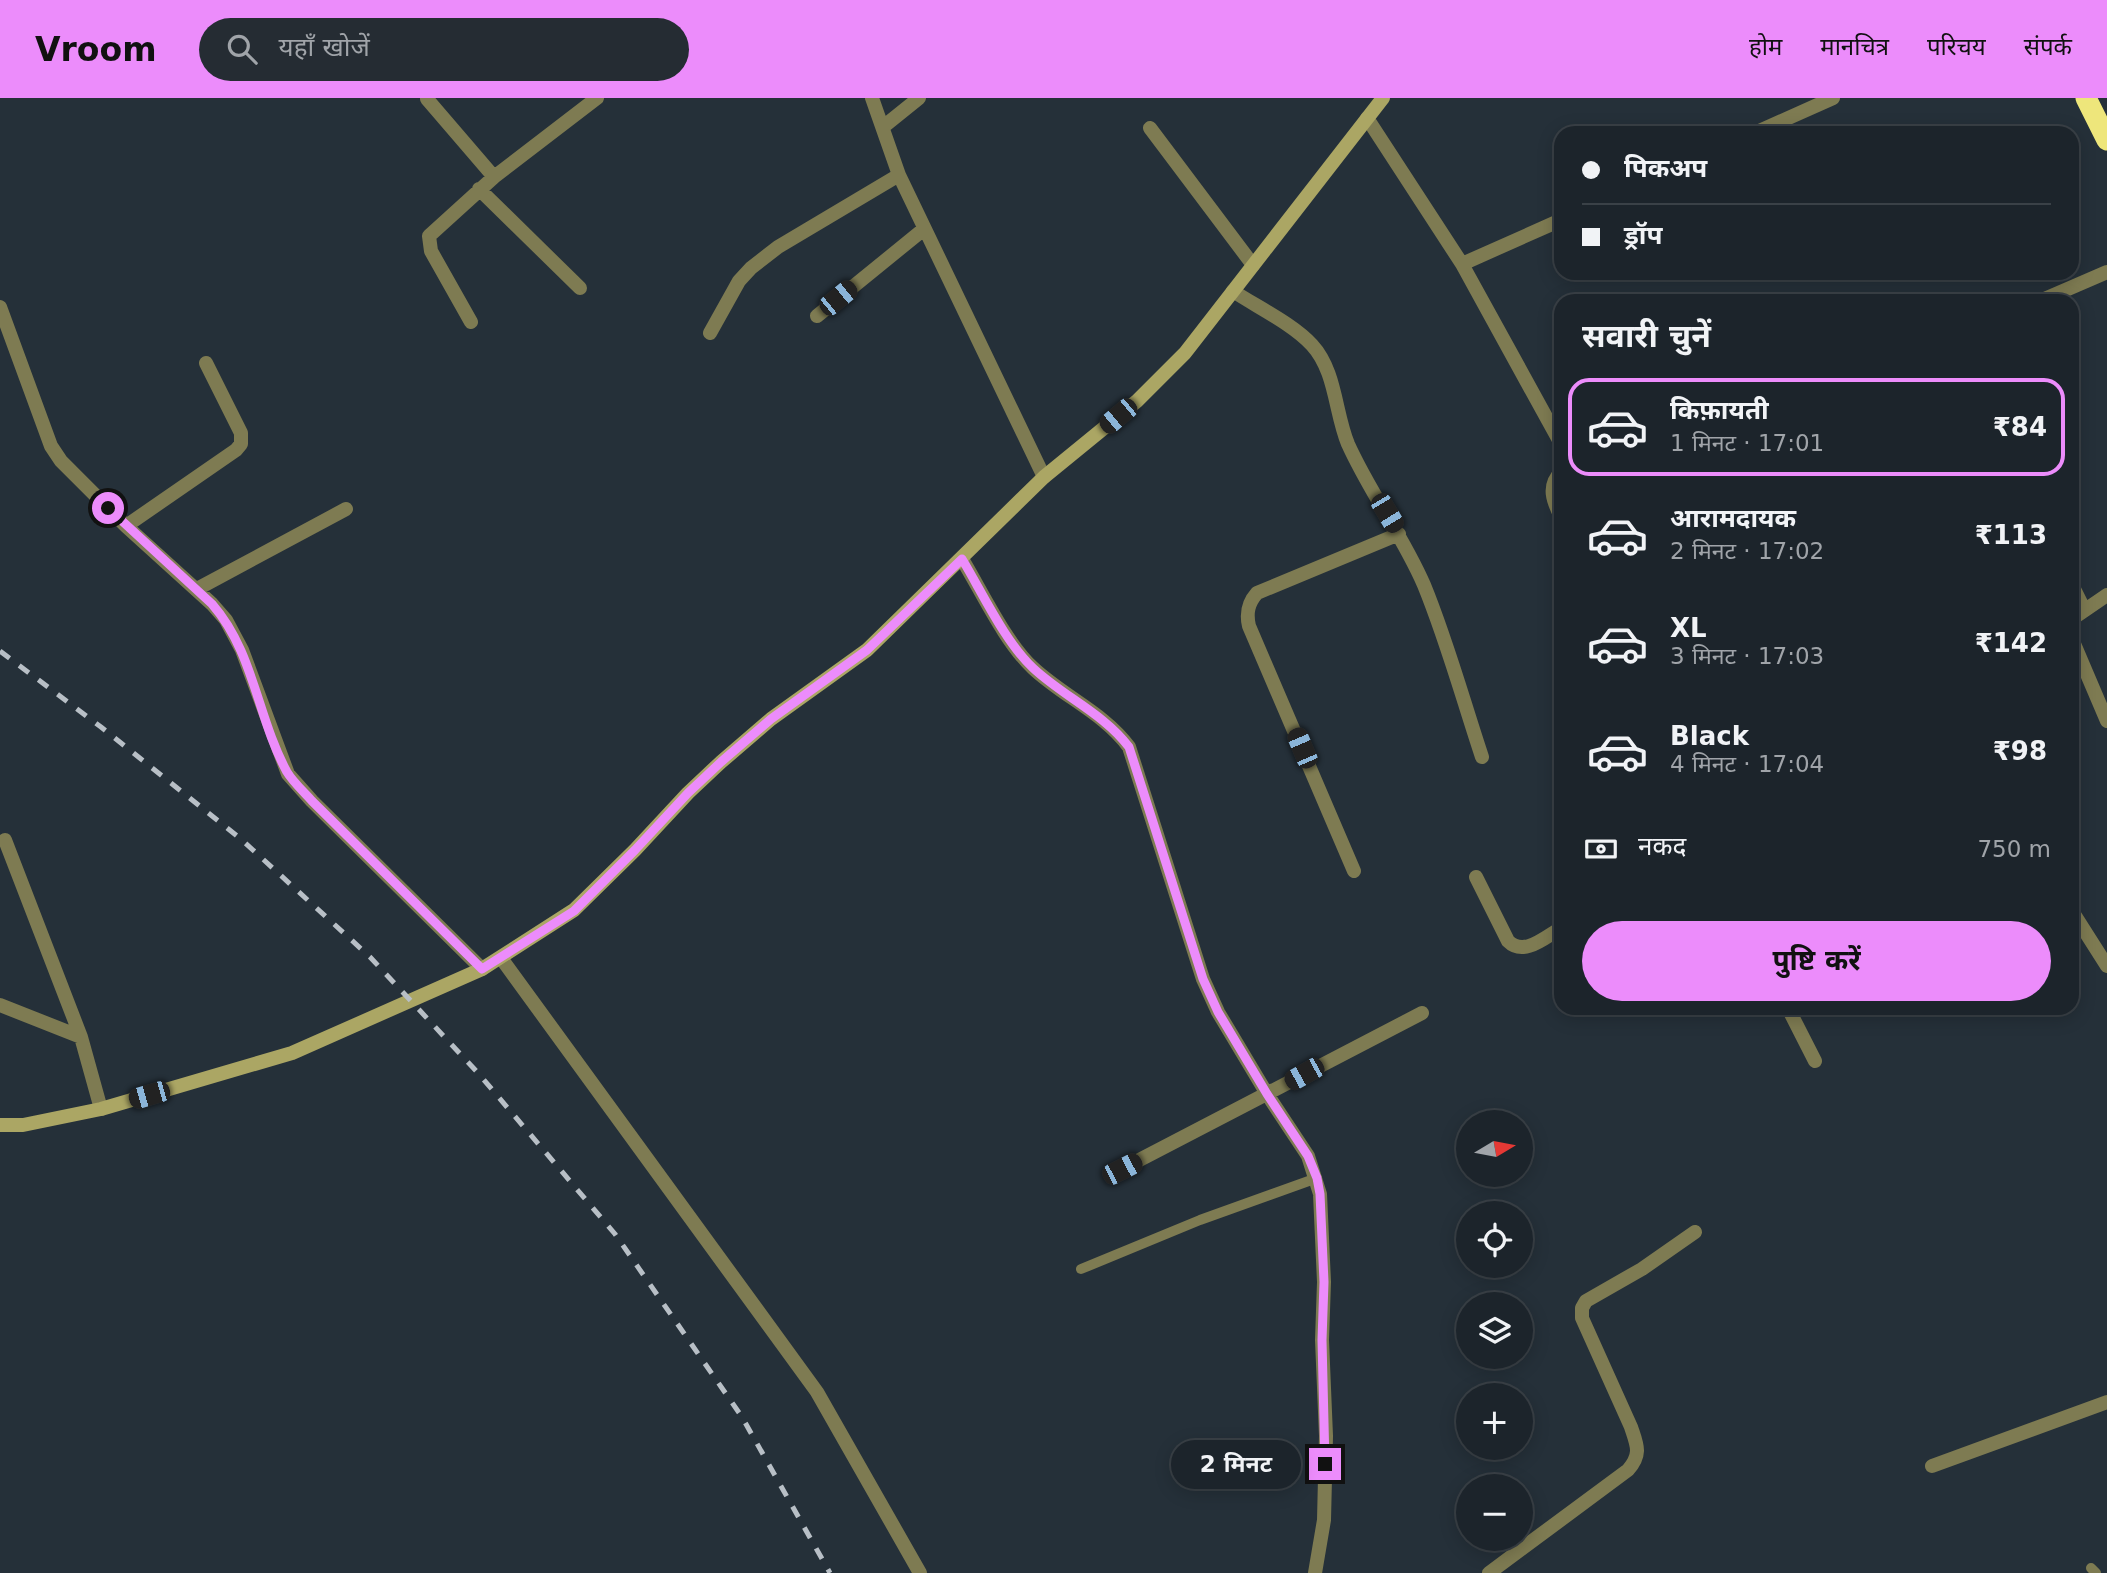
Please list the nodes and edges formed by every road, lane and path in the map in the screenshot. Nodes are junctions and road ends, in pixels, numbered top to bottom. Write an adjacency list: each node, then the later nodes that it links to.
1 (597, 98): 14 (street)
2 (872, 98): 10 (street)
3 (919, 98): 10 (street)
4 (1382, 98): 8 (main road)
5 (1833, 98): 9 (street)
6 (2085, 98): 12 (highway)
7 (427, 99): 14 (street)
8 (1367, 118): 18 (street); 19 (main road)
9 (1771, 126)
10 (883, 127): 13 (street)
11 (1150, 128): 19 (street)
12 (2107, 140)
13 (899, 175): 17 (street); 27 (street)
14 (494, 177): 15 (street)
15 (480, 189): 21 (street); 26 (street)
16 (1554, 223): 18 (street)
17 (924, 229): 25 (street); 30 (street)
18 (1462, 264): 29 (street)
19 (1253, 265): 22 (main road)
20 (2107, 272): 23 (street)
21 (580, 288)
22 (1233, 291): 30 (main road); 35 (street)
23 (2056, 294)
24 (0, 307): 34 (street)
25 (817, 316)
26 (471, 322)
27 (710, 333)
28 (205, 363): 34 (street)
29 (1554, 431)
30 (1044, 477): 36 (main road)
31 (1554, 481): 32 (street)
32 (1554, 503)
33 (346, 509): 37 (street)
34 (126, 526): 37 (street)
35 (1399, 534): 42 (street); 44 (street)
36 (962, 559): 48 (main road); 56 (street)
37 (197, 589): 50 (street)
38 (2107, 594): 39 (street)
39 (2079, 613)
40 (2079, 655): 41 (street)
41 (2107, 721)
42 (1482, 757)
43 (5, 840): 54 (street)
44 (1354, 871)
45 (1476, 877): 47 (street)
46 (2079, 922): 49 (street)
47 (1554, 932)
48 (500, 958): 50 (main road); 65 (street)
49 (2107, 966)
50 (482, 969): 57 (main road)
51 (0, 1005): 54 (street)
52 (1422, 1013): 56 (street)
53 (1792, 1015): 55 (street)
54 (81, 1037): 57 (street)
55 (1815, 1061)
56 (1267, 1094): 59 (street); 60 (street)
57 (101, 1109): 58 (main road)
58 (0, 1125)
59 (1122, 1169)
60 (1317, 1178): 62 (lane); 66 (street)
61 (1695, 1232): 67 (street)
62 (1081, 1269)
63 (2107, 1402): 64 (street)
64 (1933, 1466)
65 (920, 1573)
66 (1315, 1573)
67 (1489, 1573)

